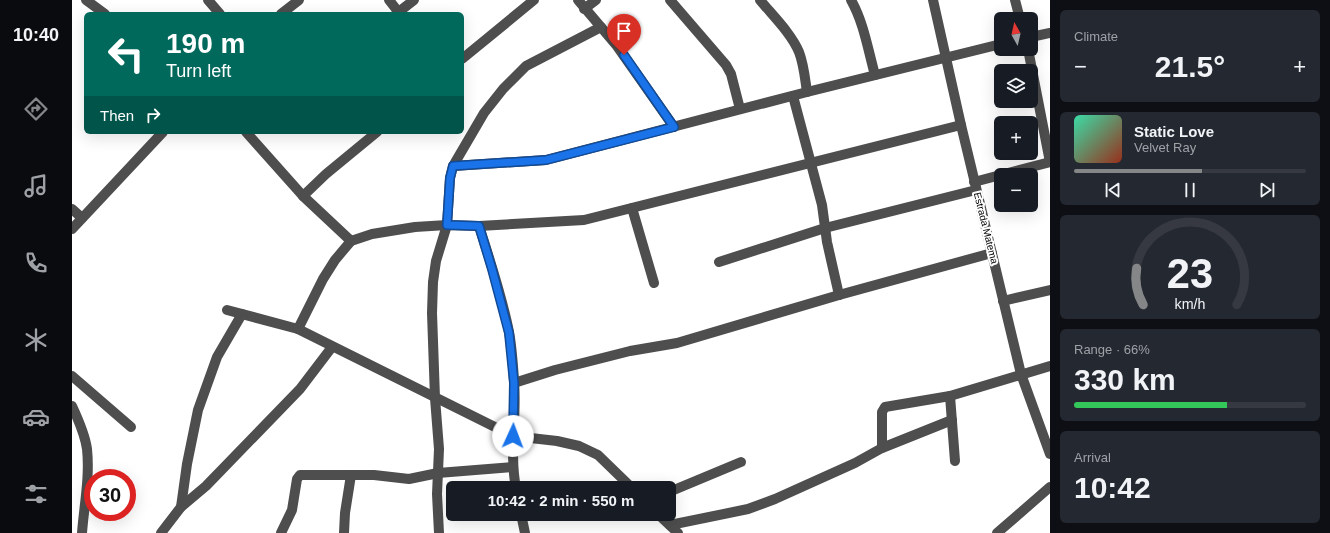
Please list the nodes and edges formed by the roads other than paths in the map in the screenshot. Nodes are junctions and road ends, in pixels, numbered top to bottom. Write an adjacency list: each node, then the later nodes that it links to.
1 (86, 0): 15 (street)
2 (208, 0): 16 (street)
3 (299, 0): 17 (street)
4 (389, 0): 18 (street)
5 (414, 0): 19 (street)
6 (534, 0): 26 (street)
7 (578, 0): 14 (street)
8 (596, 0): 14 (street)
9 (670, 0): 31 (street)
10 (760, 0): 29 (street)
11 (851, 0): 28 (street)
12 (933, 0): 27 (street, Estrada Matema)
13 (1015, 0): 20 (street)
14 (584, 9): 21 (street)
15 (102, 12)
16 (218, 12)
17 (284, 12)
18 (397, 12)
19 (399, 12)
20 (1018, 12)
21 (601, 27): 33 (street); 39 (street)
22 (1050, 33): 23 (street)
23 (1038, 36)
24 (994, 46): 27 (street)
25 (1029, 56): 37 (street)
26 (464, 57)
27 (945, 57): 28 (street); 32 (street, Estrada Matema)
28 (875, 75): 29 (street)
29 (807, 92): 30 (street)
30 (793, 96): 31 (street); 38 (street)
31 (740, 109): 33 (street)
32 (961, 126): 38 (street); 40 (street, Estrada Matema)
33 (674, 127): 39 (street)
34 (161, 134): 44 (street)
35 (250, 134): 41 (street)
36 (375, 134): 41 (street)
37 (1050, 162): 40 (street)
38 (811, 163): 42 (street); 47 (street)
39 (453, 166): 45 (street)
40 (975, 186): 47 (street); 50 (street, Estrada Matema)
41 (303, 196): 49 (street)
42 (632, 208): 46 (street); 52 (street)
43 (72, 209): 44 (street)
44 (82, 218): 48 (street)
45 (447, 225): 46 (street); 49 (street); 65 (street)
46 (479, 226): 63 (street)
47 (825, 228): 51 (street); 54 (street)
48 (72, 229)
49 (351, 241): 58 (street)
50 (992, 253): 54 (street); 55 (street, Estrada Matema)
51 (720, 262)
52 (654, 283)
53 (1050, 290): 55 (street)
54 (839, 295): 63 (street)
55 (1003, 301): 61 (street, Estrada Matema)
56 (228, 310): 57 (street)
57 (242, 314): 58 (street); 81 (street)
58 (298, 329): 59 (street)
59 (332, 347): 65 (street); 81 (street)
60 (1050, 366): 61 (street)
61 (1021, 374): 64 (street); 71 (street, Estrada Matema)
62 (72, 376): 68 (street)
63 (514, 383): 69 (street)
64 (950, 396): 67 (street); 70 (street)
65 (435, 398): 69 (street); 75 (street)
66 (72, 406): 85 (street)
67 (952, 420): 70 (street); 72 (street)
68 (131, 427)
69 (513, 436): 74 (street); 78 (street)
70 (882, 448): 84 (street)
71 (1050, 454)
72 (955, 461)
73 (741, 462): 80 (street)
74 (513, 467): 75 (street); 77 (street)
75 (438, 473): 76 (street); 89 (street)
76 (351, 475): 87 (street); 88 (street)
77 (515, 481)
78 (625, 481)
79 (1050, 487): 92 (street)
80 (676, 489)
81 (181, 507): 86 (street)
82 (522, 521): 90 (street)
83 (666, 521): 84 (street)
84 (670, 525): 91 (street)
85 (82, 533)
86 (161, 533)
87 (281, 533)
88 (344, 533)
89 (439, 533)
90 (525, 533)
91 (678, 533)
92 (997, 533)

